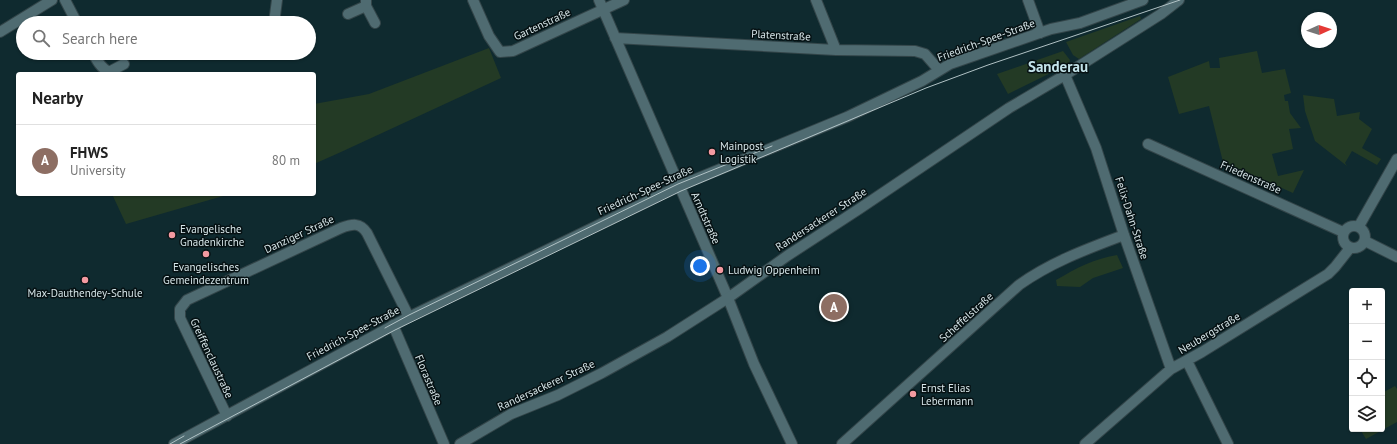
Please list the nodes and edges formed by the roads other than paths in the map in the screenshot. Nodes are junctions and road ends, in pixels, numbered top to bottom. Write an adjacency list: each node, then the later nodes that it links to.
1 (52, 0): 14 (street)
2 (65, 0): 15 (street)
3 (277, 0): 16 (street)
4 (473, 0): 12 (street, Gartenstraße)
5 (599, 0): 12 (street, Arndtstraße)
6 (624, 0): 12 (street)
7 (816, 0): 22 (street)
8 (1028, 0): 20 (street)
9 (1143, 0): 20 (street, Friedrich-Spee-Straße)
10 (1179, 1): 28 (street, Randersackerer Straße)
11 (366, 3): 13 (street); 18 (street)
12 (603, 10): 21 (street, Arndtstraße)
13 (348, 14)
14 (26, 16)
15 (73, 16)
16 (275, 16)
17 (16, 22): 19 (street)
18 (375, 23)
19 (0, 32)
20 (1040, 33): 25 (street, Friedrich-Spee-Straße)
21 (615, 38): 22 (street, Platenstraße); 31 (street, Arndtstraße)
22 (836, 50): 25 (street, Platenstraße)
23 (97, 60): 26 (street)
24 (124, 64): 27 (street)
25 (939, 70): 31 (street, Friedrich-Spee-Straße)
26 (109, 72)
27 (109, 72)
28 (1065, 75): 34 (street, Felix-Dahn-Straße); 38 (street, Randersackerer Straße)
29 (1148, 144): 33 (street, Friedenstraße)
30 (1397, 159): 32 (street)
31 (679, 186): 38 (street, Arndtstraße); 40 (street, Friedrich-Spee-Straße)
32 (1358, 226): 33 (street); 35 (street)
33 (1344, 232): 36 (street)
34 (1124, 235): 43 (street, Felix-Dahn-Straße); 49 (street, Scheffelstraße)
35 (1364, 241): 36 (street); 37 (street)
36 (1350, 248): 42 (street, Neubergstraße)
37 (1397, 256)
38 (728, 298): 47 (street, Randersackerer Straße); 48 (street, Arndtstraße)
39 (180, 309): 40 (street, Danziger Straße); 44 (street, Greiffenclaustraße)
40 (409, 317): 41 (street, Friedrich-Spee-Straße)
41 (393, 326): 44 (street, Friedrich-Spee-Straße); 46 (street, Florastraße)
42 (1187, 361): 43 (street, Neubergstraße); 51 (street)
43 (1171, 369): 50 (street, Neubergstraße)
44 (227, 416): 45 (street, Friedrich-Spee-Straße)
45 (174, 444)
46 (444, 444)
47 (460, 444)
48 (792, 444)
49 (842, 444)
50 (1085, 444)
51 (1228, 444)

